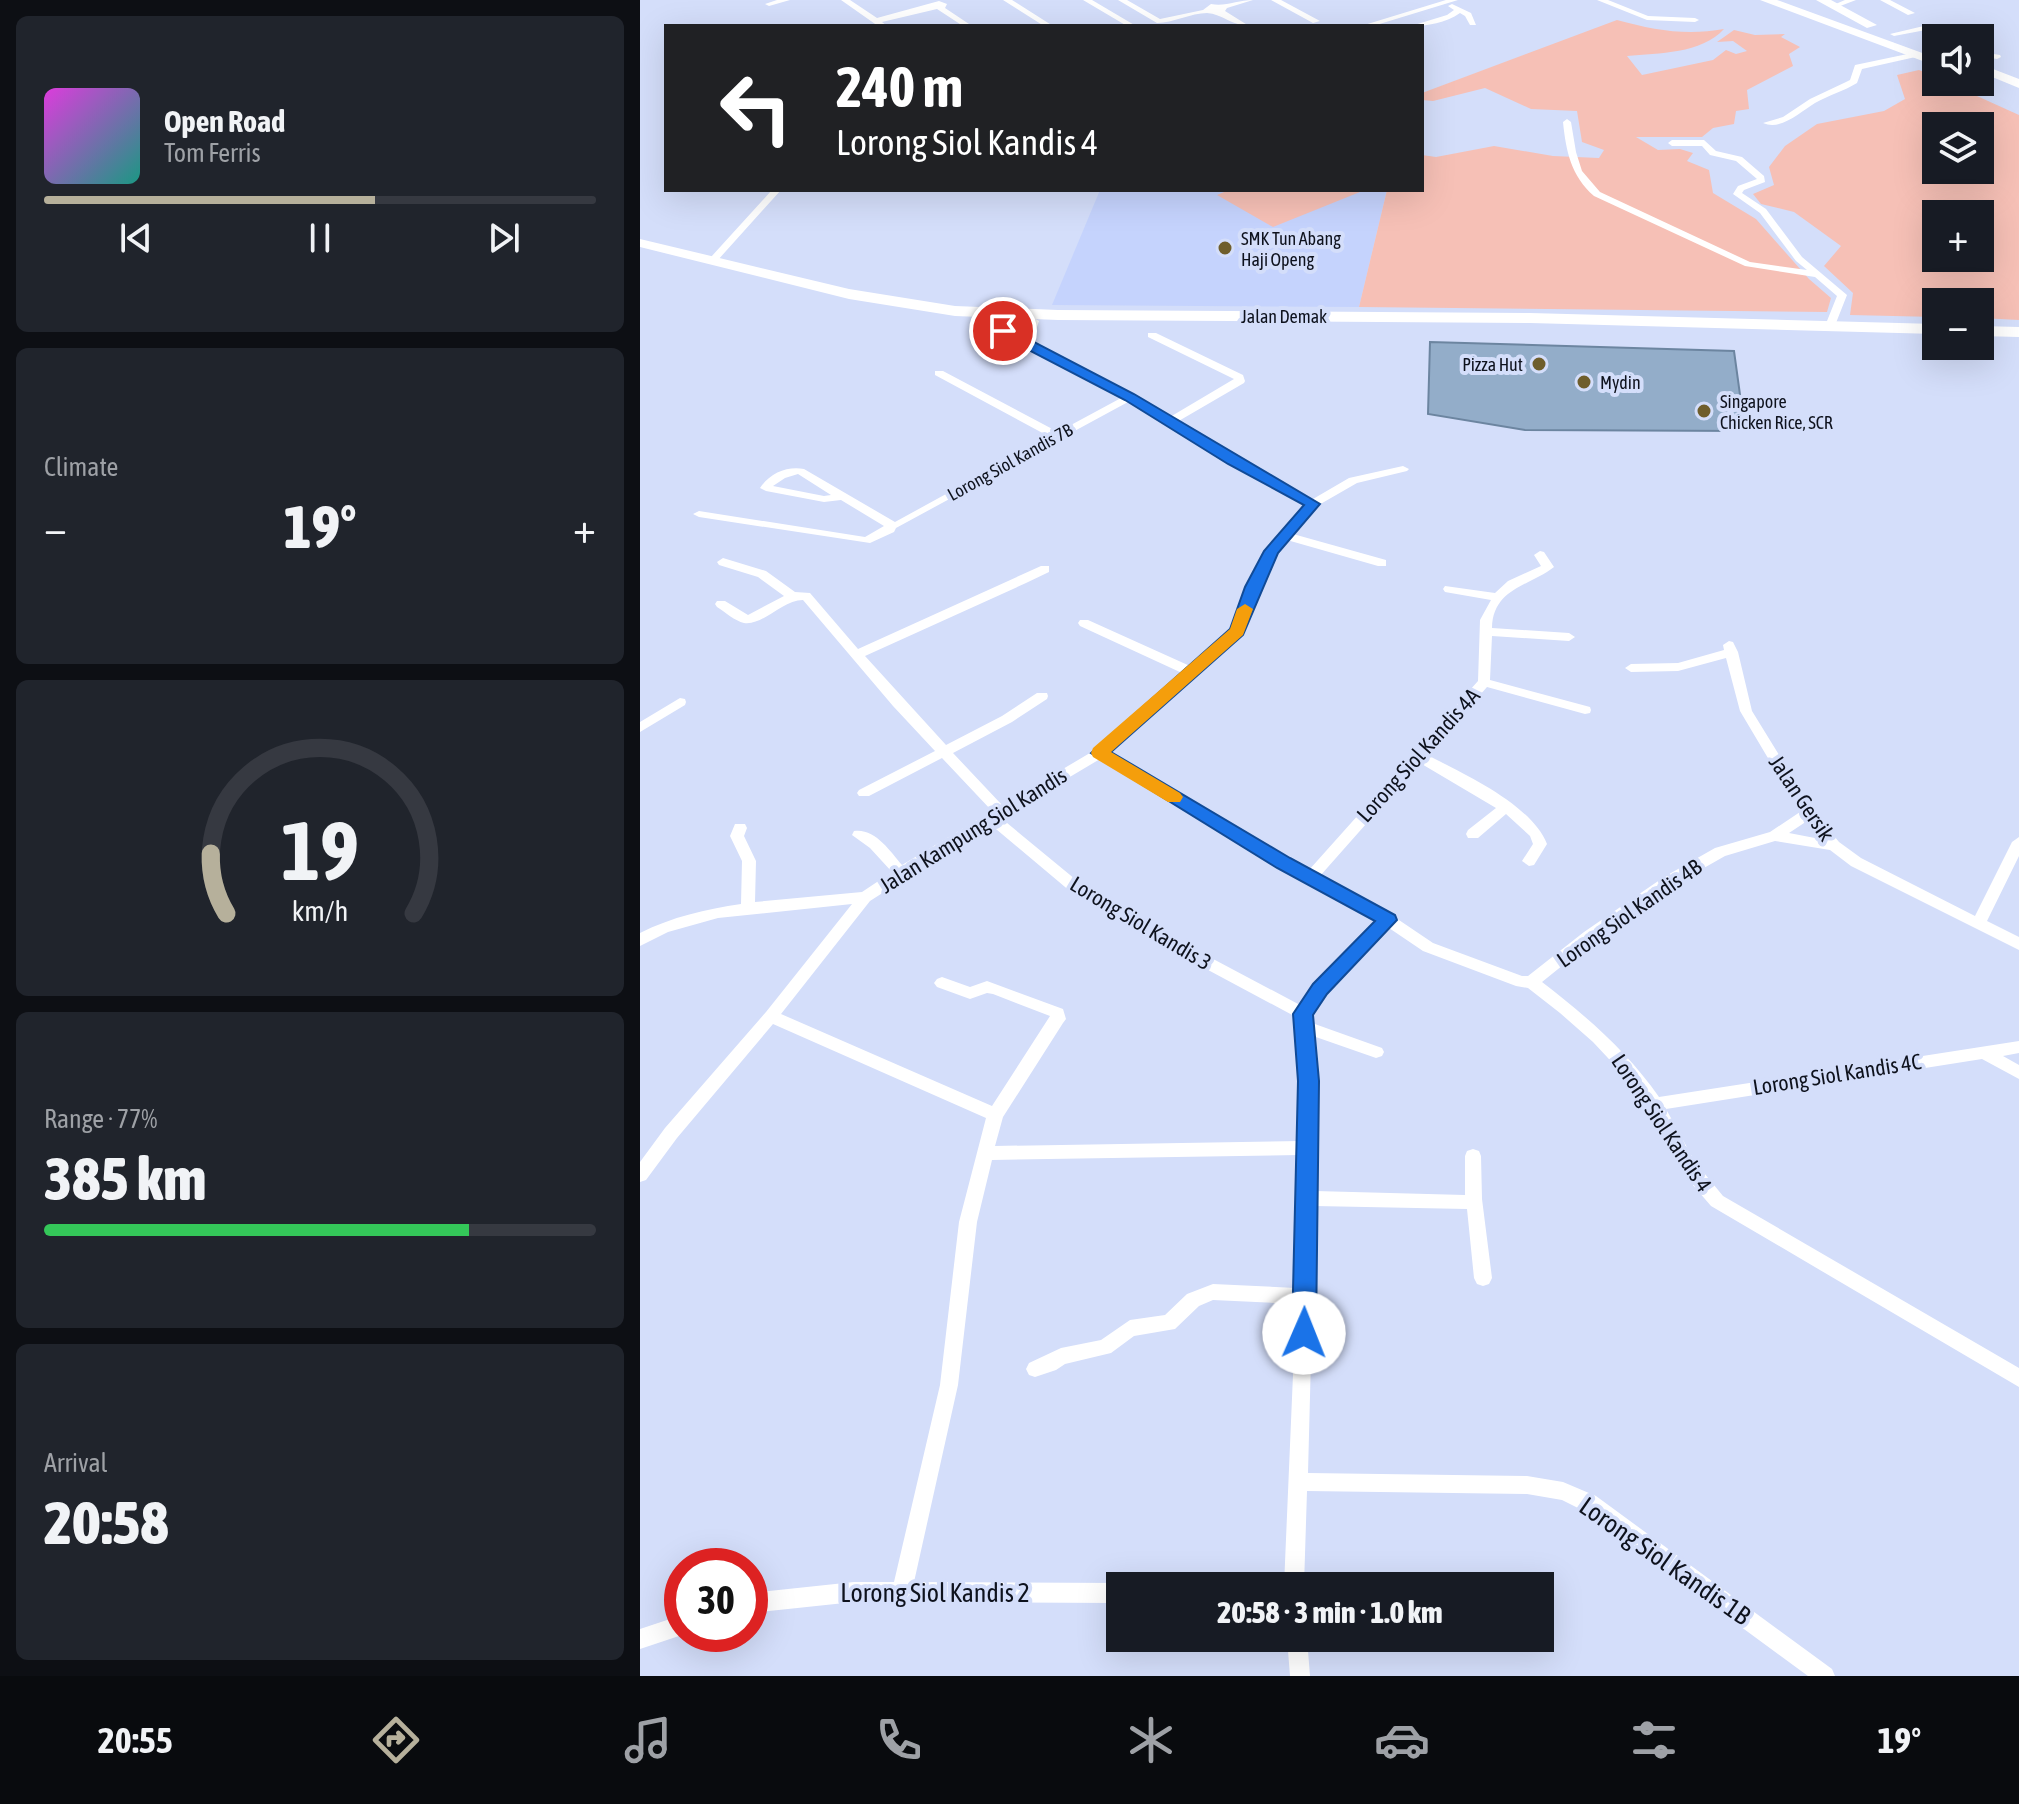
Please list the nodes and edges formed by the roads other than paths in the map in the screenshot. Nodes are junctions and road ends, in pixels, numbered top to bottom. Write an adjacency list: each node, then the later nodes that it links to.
1 (786, 0): 15 (street)
2 (845, 0): 26 (street)
3 (1007, 0): 28 (street)
4 (1087, 0): 29 (street)
5 (1122, 0): 30 (street)
6 (1199, 0): 18 (street)
7 (1249, 0): 20 (street)
8 (1275, 0): 23 (street)
9 (1601, 0): 22 (street)
10 (1766, 0): 37 (highway)
11 (1822, 0): 17 (highway)
12 (1852, 0): 17 (street)
13 (1884, 0): 19 (street)
14 (1443, 1): 21 (street); 32 (street)
15 (769, 4)
16 (938, 4): 26 (street); 27 (street)
17 (1835, 6): 34 (highway)
18 (1209, 9): 20 (street); 30 (street)
19 (1922, 9)
20 (1221, 10): 31 (street)
21 (1458, 11): 24 (street); 33 (street)
22 (1695, 20)
23 (1316, 21)
24 (1473, 23)
25 (1930, 23): 34 (street)
26 (880, 24)
27 (965, 24)
28 (1046, 24)
29 (1129, 24)
30 (1164, 24)
31 (1242, 24)
32 (1371, 24)
33 (1423, 24)
34 (1894, 34): 35 (highway)
35 (1922, 46)
36 (1922, 53): 37 (highway)
37 (1917, 54): 45 (street)
38 (1994, 56): 39 (street)
39 (1997, 57)
40 (1994, 74): 41 (highway)
41 (2019, 84)
42 (1994, 85): 43 (highway)
43 (2019, 95)
44 (1567, 122): 51 (street)
45 (1767, 123)
46 (1672, 143): 51 (street)
47 (775, 192): 50 (street)
48 (640, 243): 50 (highway, Jalan Demak)
49 (640, 252): 52 (highway, Jalan Demak)
50 (714, 259): 53 (highway, Jalan Demak)
51 (1818, 275): 53 (street)
52 (1034, 321): 59 (highway, Jalan Demak); 62 (street)
53 (1830, 326): 54 (highway, Jalan Demak)
54 (1922, 329)
55 (1003, 331): 62 (street)
56 (1994, 331): 57 (highway)
57 (2019, 332)
58 (1152, 335): 65 (street)
59 (1922, 337)
60 (1994, 339): 61 (highway)
61 (2019, 340)
62 (1027, 343): 64 (street)
63 (939, 373): 66 (street)
64 (1130, 397): 65 (street); 66 (street, Lorong Siol Kandis 7B)
65 (1171, 421): 69 (street)
66 (1057, 436): 71 (street, Lorong Siol Kandis 7B)
67 (1403, 469): 69 (street, Jalan Kampung Siol Kandis)
68 (840, 497): 68 (street); 71 (street)
69 (1313, 504): 72 (street, Jalan Kampung Siol Kandis)
70 (699, 514): 71 (street, Lorong Siol Kandis 7B)
71 (890, 525)
72 (1284, 535): 75 (street); 86 (street, Jalan Kampung Siol Kandis)
73 (1540, 555): 79 (street)
74 (723, 562): 78 (street, Lorong Siol Kandis 3)
75 (1382, 563)
76 (1045, 569): 84 (street)
77 (1449, 589): 79 (street)
78 (792, 596): 80 (street); 84 (street, Lorong Siol Kandis 3)
79 (1498, 597): 82 (street, Lorong Siol Kandis 4A)
80 (721, 604)
81 (1084, 623): 86 (street)
82 (1487, 632): 83 (street); 87 (street, Lorong Siol Kandis 4A)
83 (1569, 637)
84 (856, 655): 92 (street, Lorong Siol Kandis 3)
85 (1631, 668): 97 (street, Jalan Gersik)
86 (1191, 672): 93 (street, Jalan Kampung Siol Kandis)
87 (1484, 682): 90 (street); 94 (street, Lorong Siol Kandis 4A)
88 (1042, 696): 92 (street)
89 (680, 702): 91 (street)
90 (1585, 710)
91 (640, 728)
92 (944, 751): 95 (street); 98 (street, Lorong Siol Kandis 3)
93 (1100, 753): 98 (street, Jalan Kampung Siol Kandis); 107 (street, Lorong Siol Kandis 4)
94 (1417, 756): 96 (street); 107 (street, Lorong Siol Kandis 4A)
95 (864, 793)
96 (1505, 808): 100 (street); 105 (street)
97 (1808, 813): 102 (street); 104 (street, Jalan Gersik)
98 (995, 814): 106 (street, Jalan Kampung Siol Kandis); 117 (street, Lorong Siol Kandis 3)
99 (740, 828): 109 (street)
100 (1473, 834)
101 (859, 835): 106 (street)
102 (1775, 836): 104 (street); 114 (street, Lorong Siol Kandis 4B)
103 (2019, 842): 111 (street)
104 (1834, 846): 111 (street, Jalan Gersik)
105 (1529, 861)
106 (901, 873): 108 (street, Jalan Kampung Siol Kandis)
107 (1310, 878): 110 (street, Lorong Siol Kandis 4)
108 (865, 897): 109 (street); 116 (street, Jalan Kampung Siol Kandis)
109 (748, 908): 112 (street)
110 (1388, 920): 114 (street, Lorong Siol Kandis 4); 117 (street)
111 (1979, 923): 113 (street, Jalan Gersik)
112 (642, 936)
113 (2019, 944)
114 (1531, 982): 122 (street, Lorong Siol Kandis 4)
115 (942, 983): 123 (street)
116 (771, 1016): 123 (street); 127 (street, Jalan Kampung Siol Kandis)
117 (1304, 1020): 119 (street, Lorong Siol Kandis 3); 124 (street)
118 (2019, 1047): 120 (street, Lorong Siol Kandis 4C)
119 (1376, 1052)
120 (1983, 1052): 121 (street); 122 (street, Lorong Siol Kandis 4C)
121 (2019, 1073)
122 (1654, 1104): 133 (street, Lorong Siol Kandis 4)
123 (995, 1115): 125 (street)
124 (1306, 1148): 125 (street); 128 (street)
125 (987, 1153): 136 (street)
126 (1473, 1156): 129 (street)
127 (640, 1175)
128 (1305, 1198): 129 (street); 131 (street)
129 (1474, 1199): 130 (street)
130 (1483, 1278)
131 (1305, 1296): 132 (street); 134 (street)
132 (1035, 1369)
133 (2019, 1378)
134 (1299, 1482): 135 (street); 143 (street, Lorong Siol Kandis 1B)
135 (1295, 1572)
136 (902, 1591): 137 (street, Lorong Siol Kandis 2); 138 (street, Lorong Siol Kandis 2)
137 (1106, 1593)
138 (768, 1601)
139 (664, 1631): 140 (street)
140 (640, 1639)
141 (1298, 1652): 142 (street)
142 (1300, 1676)
143 (1825, 1676)

